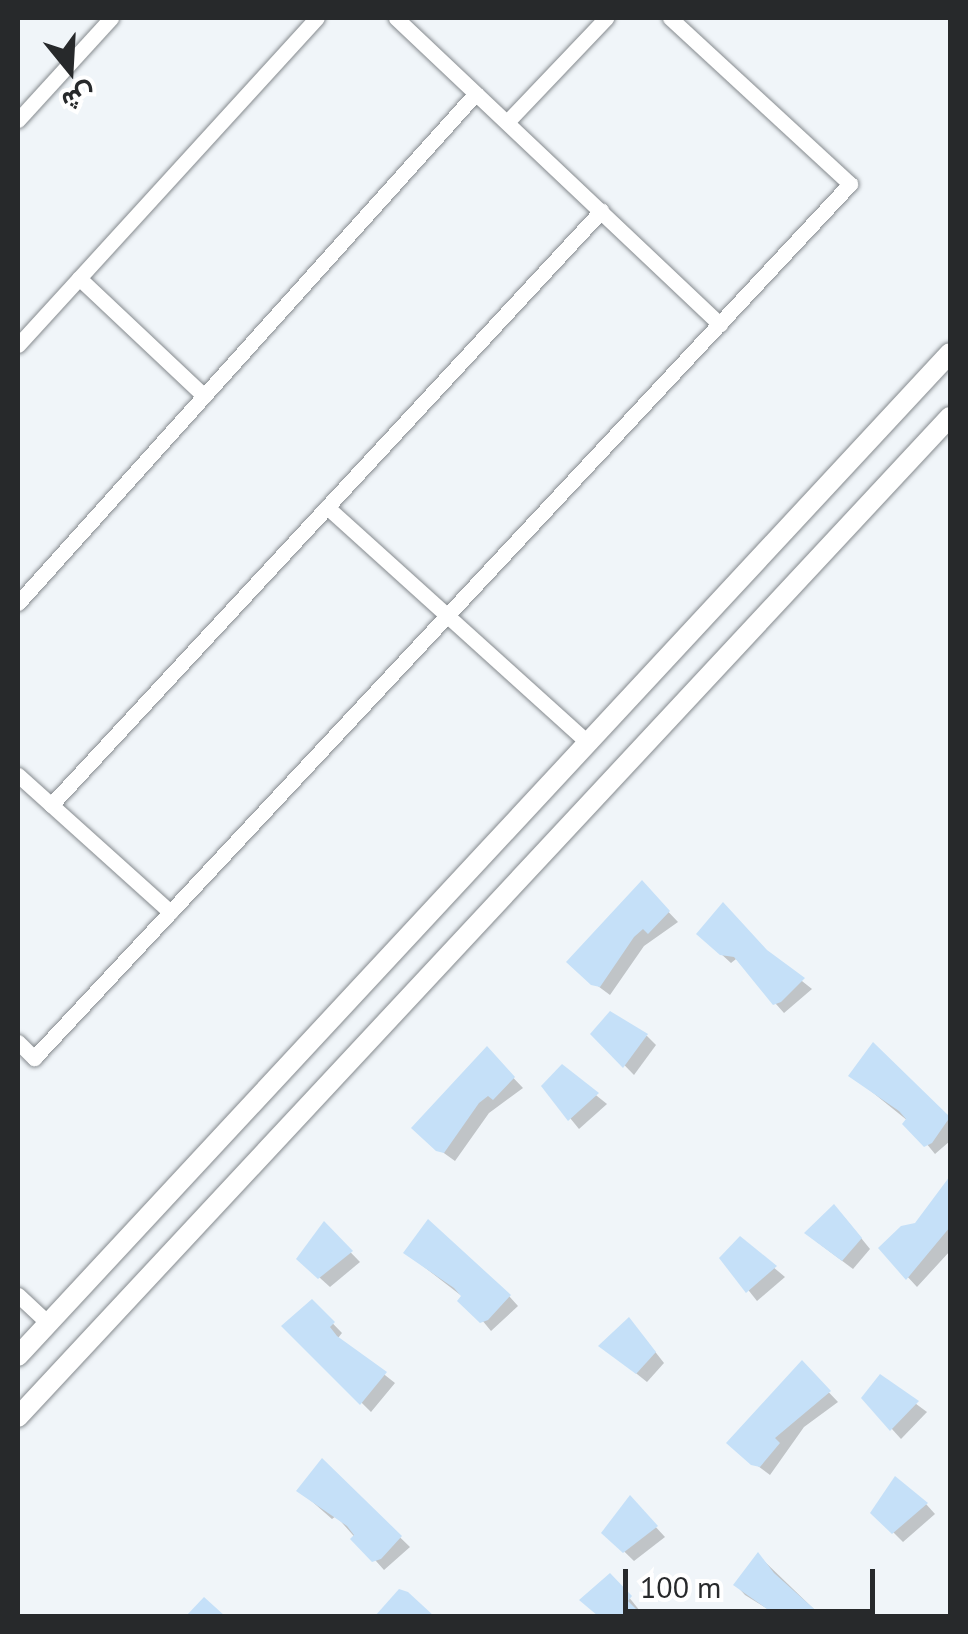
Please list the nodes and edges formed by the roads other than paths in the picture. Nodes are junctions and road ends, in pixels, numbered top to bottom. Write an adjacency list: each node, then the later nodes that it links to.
1 (111, 18): 7 (street)
2 (317, 18): 10 (street)
3 (396, 18): 6 (street)
4 (606, 18): 8 (street)
5 (670, 18): 11 (street)
6 (476, 94): 8 (street); 14 (street)
7 (18, 120)
8 (507, 122): 9 (street)
9 (601, 211): 11 (street); 16 (street)
10 (79, 278): 12 (street); 14 (street)
11 (720, 324): 18 (street)
12 (18, 345)
13 (950, 353): 19 (main road)
14 (204, 396): 17 (street)
15 (950, 417): 27 (main road)
16 (327, 506): 18 (street); 21 (street)
17 (18, 602)
18 (447, 616): 19 (street); 22 (street)
19 (589, 744): 25 (main road)
20 (18, 775): 21 (street)
21 (51, 805): 22 (street)
22 (170, 912): 23 (street)
23 (18, 1042)
24 (18, 1295): 25 (street)
25 (48, 1323): 26 (main road)
26 (18, 1356)
27 (18, 1417)

